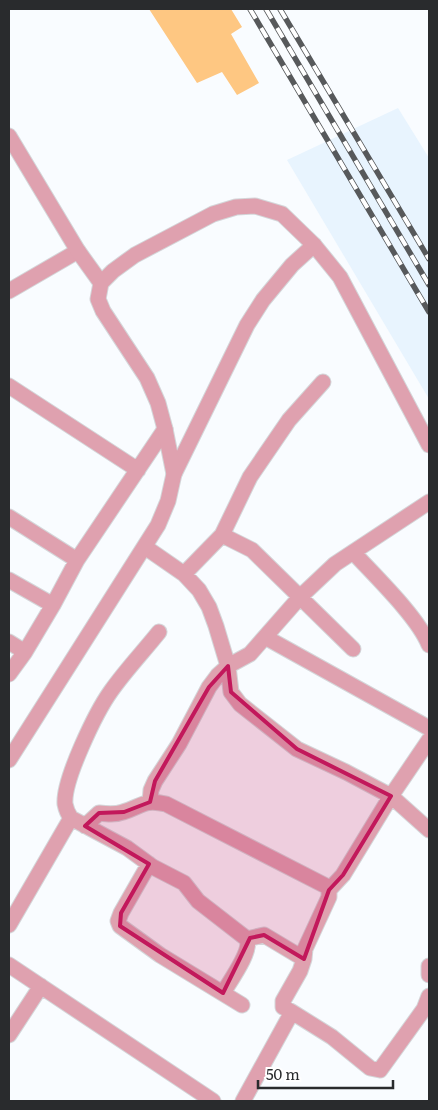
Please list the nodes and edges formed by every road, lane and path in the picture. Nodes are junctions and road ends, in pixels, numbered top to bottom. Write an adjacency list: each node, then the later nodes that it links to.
1 (9, 136): 3 (street)
2 (314, 245): 4 (street); 9 (street); 11 (street)
3 (78, 251): 4 (street); 5 (street)
4 (101, 283): 8 (street)
5 (9, 292)
6 (323, 382): 14 (street)
7 (9, 386): 10 (street)
8 (165, 429): 10 (street); 11 (street)
9 (429, 445)
10 (138, 470): 17 (street)
11 (174, 474): 15 (street)
12 (429, 502): 16 (street)
13 (9, 517): 17 (street)
14 (222, 535): 18 (street); 20 (street)
15 (145, 547): 18 (street); 31 (street)
16 (353, 552): 20 (street); 25 (street)
17 (77, 560): 21 (street)
18 (184, 574): 28 (street)
19 (9, 580): 21 (street)
20 (300, 597): 23 (street); 26 (street)
21 (53, 606): 27 (street)
22 (159, 632): 34 (street)
23 (265, 637): 28 (street); 30 (street)
24 (9, 642): 27 (street)
25 (429, 645)
26 (353, 649)
27 (25, 652): 29 (street)
28 (228, 666): 32 (street); 33 (street)
29 (9, 674)
30 (428, 734): 32 (street)
31 (9, 760)
32 (391, 796): 36 (street); 38 (street)
33 (150, 802): 35 (street); 38 (street)
34 (71, 818): 35 (street); 39 (street)
35 (85, 826): 37 (street)
36 (429, 830)
37 (149, 864): 40 (street); 46 (street)
38 (330, 890): 41 (street)
39 (9, 925)
40 (247, 939): 41 (street); 46 (street)
41 (304, 959): 49 (street)
42 (9, 965): 45 (street)
43 (429, 966): 44 (street)
44 (429, 975)
45 (41, 986): 50 (street); 51 (street)
46 (223, 994): 48 (street)
47 (429, 996): 49 (street)
48 (242, 1005)
49 (292, 1012): 52 (street)
50 (9, 1035)
51 (213, 1101)
52 (243, 1101)

